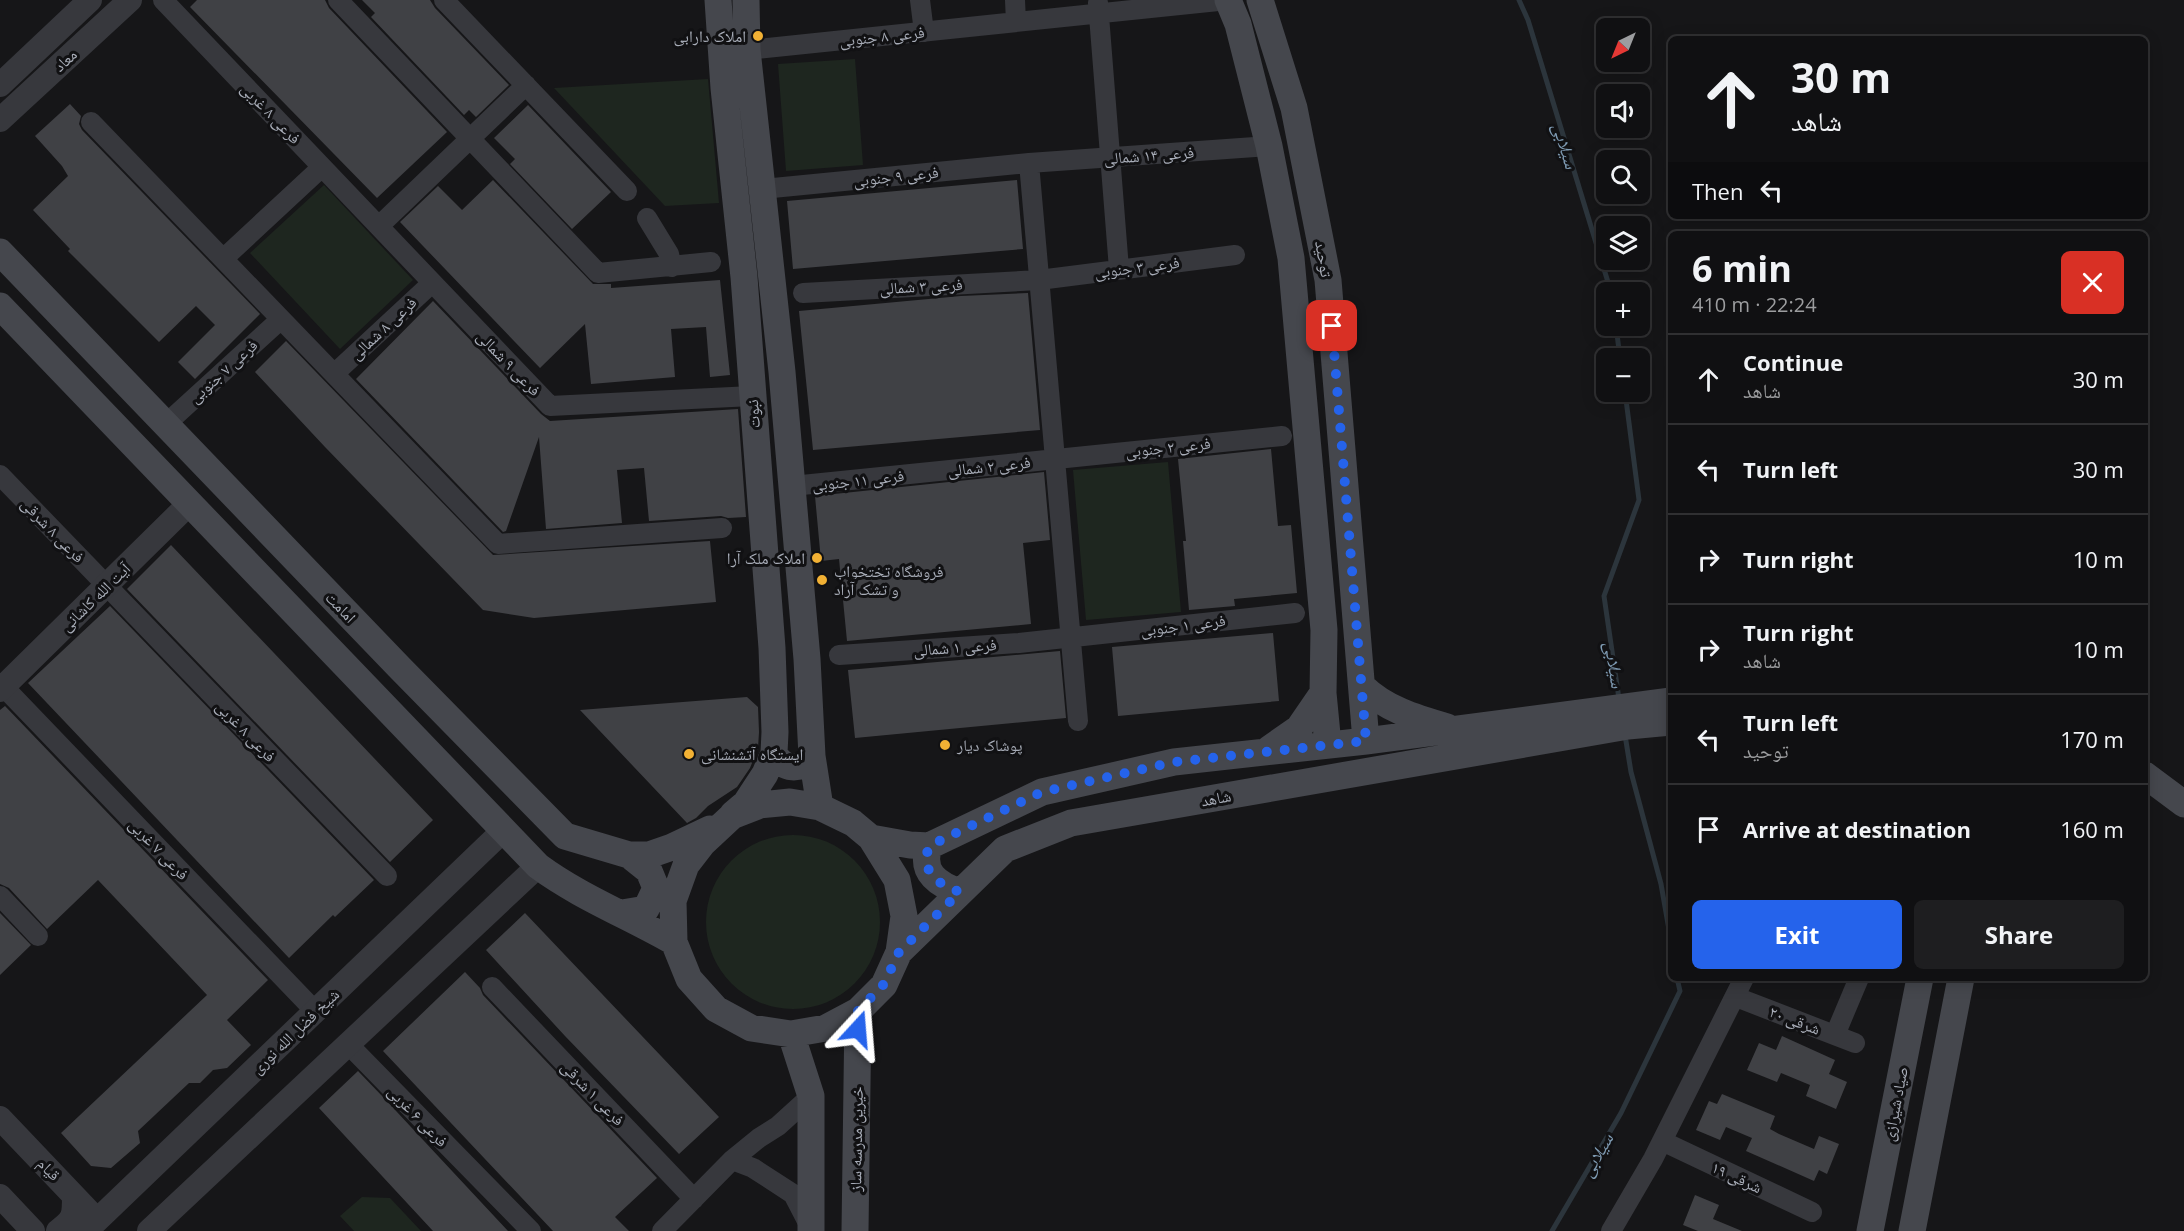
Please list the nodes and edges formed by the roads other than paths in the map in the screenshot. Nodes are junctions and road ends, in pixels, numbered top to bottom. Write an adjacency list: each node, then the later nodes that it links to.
1 (90, 0): 17 (street, معاد)
2 (130, 0): 18 (street, معاد)
3 (163, 0): 24 (street, فرعی ۸ غربی)
4 (338, 0): 20 (street)
5 (444, 0): 16 (street)
6 (718, 0): 41 (main road, نبوت)
7 (747, 0): 15 (main road, نبوت)
8 (920, 0): 14 (street)
9 (1015, 0): 13 (street)
10 (1228, 0): 12 (street, فرعی ۸ جنوبی); 21 (main road, توحید)
11 (1260, 0): 54 (main road, توحید)
12 (1099, 7): 13 (street, فرعی ۸ جنوبی); 22 (street)
13 (1016, 22): 14 (street, فرعی ۸ جنوبی)
14 (924, 32): 15 (street, فرعی ۸ جنوبی)
15 (747, 51): 25 (main road, نبوت)
16 (526, 85): 20 (street); 26 (street)
17 (0, 86)
18 (0, 120)
19 (91, 122): 31 (street)
20 (471, 139): 28 (street); 33 (street)
21 (1269, 146): 22 (street, فرعی ۱۴ شمالی); 56 (main road, توحید)
22 (1111, 157): 23 (street, فرعی ۱۴ شمالی); 34 (street)
23 (1029, 163): 25 (street, فرعی ۹ جنوبی); 35 (street)
24 (322, 167): 28 (street, فرعی ۸ غربی); 31 (street)
25 (762, 189): 47 (main road, نبوت)
26 (627, 191)
27 (646, 218): 33 (street)
28 (379, 226): 36 (street, فرعی ۹ شمالی)
29 (0, 252): 42 (main road, امامت)
30 (1235, 255): 34 (street, فرعی ۳ جنوبی)
31 (223, 259): 39 (street)
32 (711, 262): 33 (street)
33 (672, 267)
34 (1119, 269): 35 (street, فرعی ۳ جنوبی)
35 (1040, 280): 37 (street, فرعی ۳ شمالی); 44 (street)
36 (432, 283): 40 (street, فرعی ۸ شمالی); 41 (street, فرعی ۹ شمالی)
37 (803, 293)
38 (0, 306): 48 (main road)
39 (281, 319): 40 (street); 42 (street, فرعی ۷ جنوبی)
40 (334, 374): 49 (street)
41 (752, 396): 65 (main road, نبوت)
42 (166, 424): 76 (main road, امامت)
43 (1282, 436): 44 (street, فرعی ۲ جنوبی)
44 (1055, 460): 45 (street, فرعی ۲ شمالی); 52 (street)
45 (923, 473): 47 (street, فرعی ۱۱ جنوبی)
46 (0, 475): 50 (street, فرعی ۸ شرقی)
47 (792, 486): 66 (main road, نبوت)
48 (190, 504): 50 (street, آیت الله کاشانی); 73 (main road)
49 (722, 528)
50 (106, 586): 55 (street, آیت الله کاشانی); 78 (street, فرعی ۸ غربی)
51 (1295, 613): 52 (street, فرعی ۱ جنوبی)
52 (1071, 637): 53 (street, فرعی ۱ شمالی); 58 (street)
53 (839, 655)
54 (1362, 686): 61 (main road); 62 (main road, توحید)
55 (1, 687): 91 (street, فرعی ۷ غربی)
56 (1323, 693): 63 (main road, توحید); 64 (main road)
57 (1668, 702): 60 (main road)
58 (1078, 721)
59 (1668, 722): 60 (main road)
60 (1574, 725): 61 (main road); 79 (main road, شاهد)
61 (1454, 729): 62 (main road)
62 (1366, 741): 63 (main road)
63 (1328, 745): 64 (main road)
64 (1266, 752): 75 (main road)
65 (774, 753): 66 (main road); 71 (main road, نبوت)
66 (812, 756): 70 (main road, نبوت)
67 (2148, 777): 69 (main road)
68 (2148, 798): 72 (main road)
69 (2184, 804)
70 (820, 807): 71 (main road, امامت); 74 (main road, امامت)
71 (729, 818): 76 (main road, امامت); 83 (main road, نبوت)
72 (2184, 824)
73 (504, 830): 77 (main road); 91 (street, شیخ فضل الله نوری)
74 (871, 838): 75 (main road); 84 (main road)
75 (929, 846): 79 (main road)
76 (629, 855): 81 (main road)
77 (538, 866): 81 (main road); 96 (street)
78 (387, 876)
79 (960, 892): 84 (main road, شاهد)
80 (0, 896): 82 (street)
81 (622, 913): 83 (main road)
82 (38, 936)
83 (674, 942): 93 (main road)
84 (899, 952): 92 (main road)
85 (1743, 981): 90 (street)
86 (1858, 981): 94 (street)
87 (1919, 981): 116 (main road, صیاد شیرازی)
88 (1960, 981): 117 (main road)
89 (492, 987): 105 (street, فرعی ۱ شرقی)
90 (1736, 996): 94 (street, ۲۰ شرقی); 101 (street)
91 (315, 1011): 107 (street, شیخ فضل الله نوری)
92 (858, 1011): 93 (main road); 97 (main road, خیرین مدرسه ساز)
93 (791, 1035): 98 (main road)
94 (1835, 1035): 95 (street, ۲۰ شرقی)
95 (1855, 1043)
96 (348, 1044): 111 (street); 112 (street, فرعی ۶ غربی)
97 (857, 1064): 98 (main road); 114 (main road, خیرین مدرسه ساز)
98 (801, 1065): 99 (main road)
99 (811, 1096): 102 (street); 108 (main road)
100 (0, 1118): 103 (street, قیام)
101 (1662, 1141): 106 (street, ۱۹ شرقی); 115 (street)
102 (732, 1160): 105 (street); 108 (street)
103 (74, 1196): 107 (street, قیام); 110 (street)
104 (0, 1197): 109 (street)
105 (694, 1199): 113 (street)
106 (1812, 1212)
107 (91, 1226)
108 (811, 1230)
109 (33, 1231)
110 (58, 1231)
111 (149, 1231)
112 (531, 1231)
113 (662, 1231)
114 (855, 1231)
115 (1611, 1231)
116 (1870, 1231)
117 (1912, 1231)

